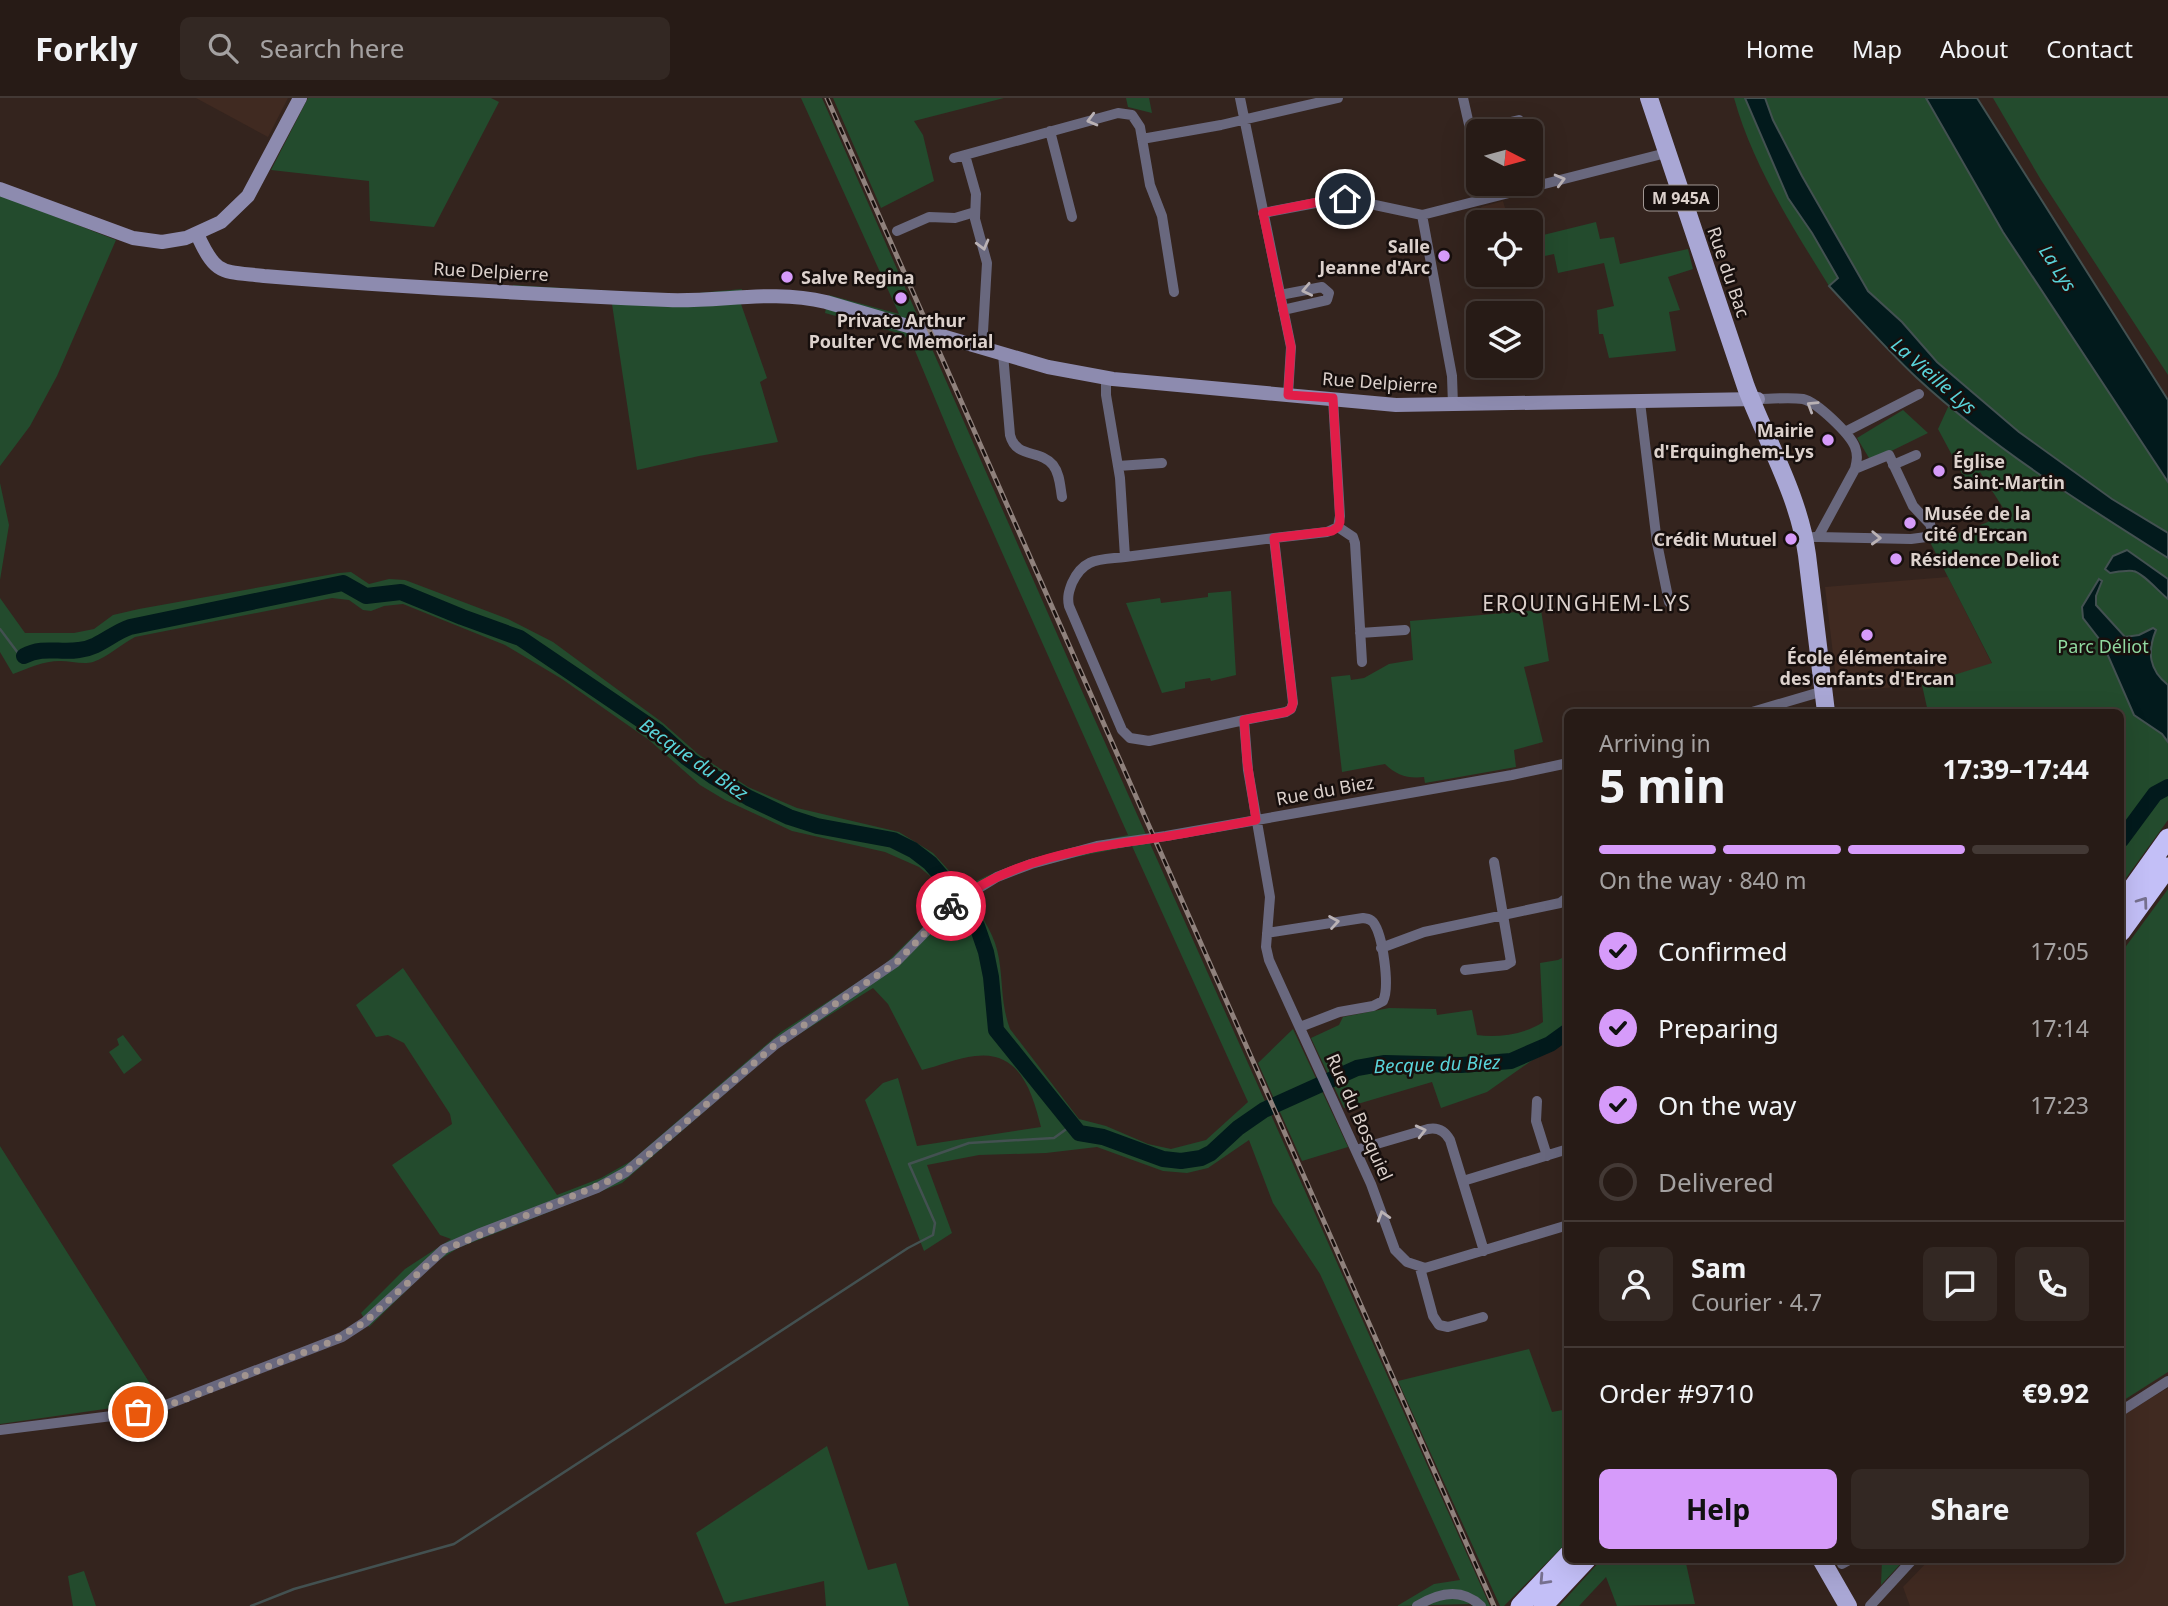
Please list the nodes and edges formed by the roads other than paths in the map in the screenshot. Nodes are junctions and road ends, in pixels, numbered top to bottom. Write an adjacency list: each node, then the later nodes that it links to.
1 (300, 98): 17 (street)
2 (1240, 98): 6 (street)
3 (1338, 98): 6 (street)
4 (1463, 98): 7 (street)
5 (1649, 98): 10 (main road, Rue du Bac / M 945A)
6 (1245, 118): 9 (street); 13 (street)
7 (1468, 119)
8 (1049, 131): 9 (street, one-way to 8); 12 (street); 15 (street)
9 (1142, 139): 18 (street)
10 (1666, 153): 14 (street, one-way to 10); 27 (main road, Rue du Bac / M 945A)
11 (0, 189): 17 (street)
12 (975, 212): 16 (street); 21 (street, one-way to 21)
13 (1263, 213): 14 (street); 19 (street)
14 (1422, 215): 29 (street)
15 (1072, 217)
16 (897, 231)
17 (197, 234): 21 (street, Rue Delpierre)
18 (1174, 292)
19 (1280, 295): 20 (street); 20 (street, one-way to 19)
20 (1283, 310): 25 (street)
21 (982, 349): 22 (street, Rue Delpierre)
22 (1003, 354): 23 (street, Rue Delpierre); 36 (street)
23 (1106, 379): 25 (street, Rue Delpierre); 34 (street)
24 (1919, 394): 30 (street)
25 (1288, 395): 26 (street, Rue Delpierre)
26 (1333, 398): 29 (street, Rue Delpierre); 37 (street)
27 (1754, 399): 28 (street, Rue Delpierre); 30 (street, one-way to 27); 38 (main road, M 945A)
28 (1640, 402): 29 (street, Rue Delpierre); 41 (street)
29 (1452, 405)
30 (1845, 432): 35 (street)
31 (1916, 455): 33 (street)
32 (1162, 463): 34 (street)
33 (1893, 465): 35 (street); 38 (street, one-way to 33)
34 (1118, 467): 40 (street)
35 (1855, 469): 38 (street)
36 (1062, 497)
37 (1338, 527): 39 (street); 43 (street)
38 (1811, 537): 45 (main road, M 945A)
39 (1274, 538): 40 (street); 49 (street)
40 (1125, 557): 49 (street)
41 (1669, 602)
42 (1405, 630): 43 (street)
43 (1360, 633): 44 (street)
44 (1362, 662)
45 (1827, 690): 46 (street); 47 (main road, M 945A); 48 (main road, M 945A)
46 (1762, 709)
47 (1826, 709)
48 (1832, 709)
49 (1244, 720): 51 (street, Rue du Bosquiel)
50 (1564, 764): 51 (street, Rue du Biez)
51 (1256, 820): 59 (street, Rue du Bosquiel); 74 (street, Rue du Biez)
52 (2168, 838): 54 (highway)
53 (1494, 862): 57 (street)
54 (2161, 867): 56 (highway); 58 (highway, one-way to 54)
55 (1564, 900): 57 (street)
56 (2124, 901)
57 (1504, 915): 60 (street); 61 (street)
58 (2124, 927)
59 (1267, 933): 60 (street, one-way to 60); 62 (street, Rue du Bosquiel)
60 (1381, 948): 62 (street)
61 (1465, 970)
62 (1300, 1027): 64 (street, Rue du Bosquiel)
63 (1537, 1101): 66 (street)
64 (1356, 1150): 67 (street, one-way to 67); 70 (street, Rue du Bosquiel, one-way to 64)
65 (1564, 1150): 66 (street)
66 (1547, 1156): 67 (street)
67 (1462, 1181): 69 (street)
68 (1564, 1226): 69 (street)
69 (1483, 1251): 70 (street)
70 (1420, 1268): 71 (street)
71 (1483, 1317)
72 (2168, 1381): 73 (street)
73 (2124, 1409)
74 (0, 1430)
75 (1564, 1559): 81 (highway, one-way to 81)
76 (1583, 1563): 82 (highway)
77 (1823, 1563): 83 (main road)
78 (1909, 1563): 84 (street)
79 (1417, 1606): 80 (street)
80 (1481, 1606)
81 (1521, 1606)
82 (1543, 1606)
83 (1848, 1606)
84 (1870, 1606)

